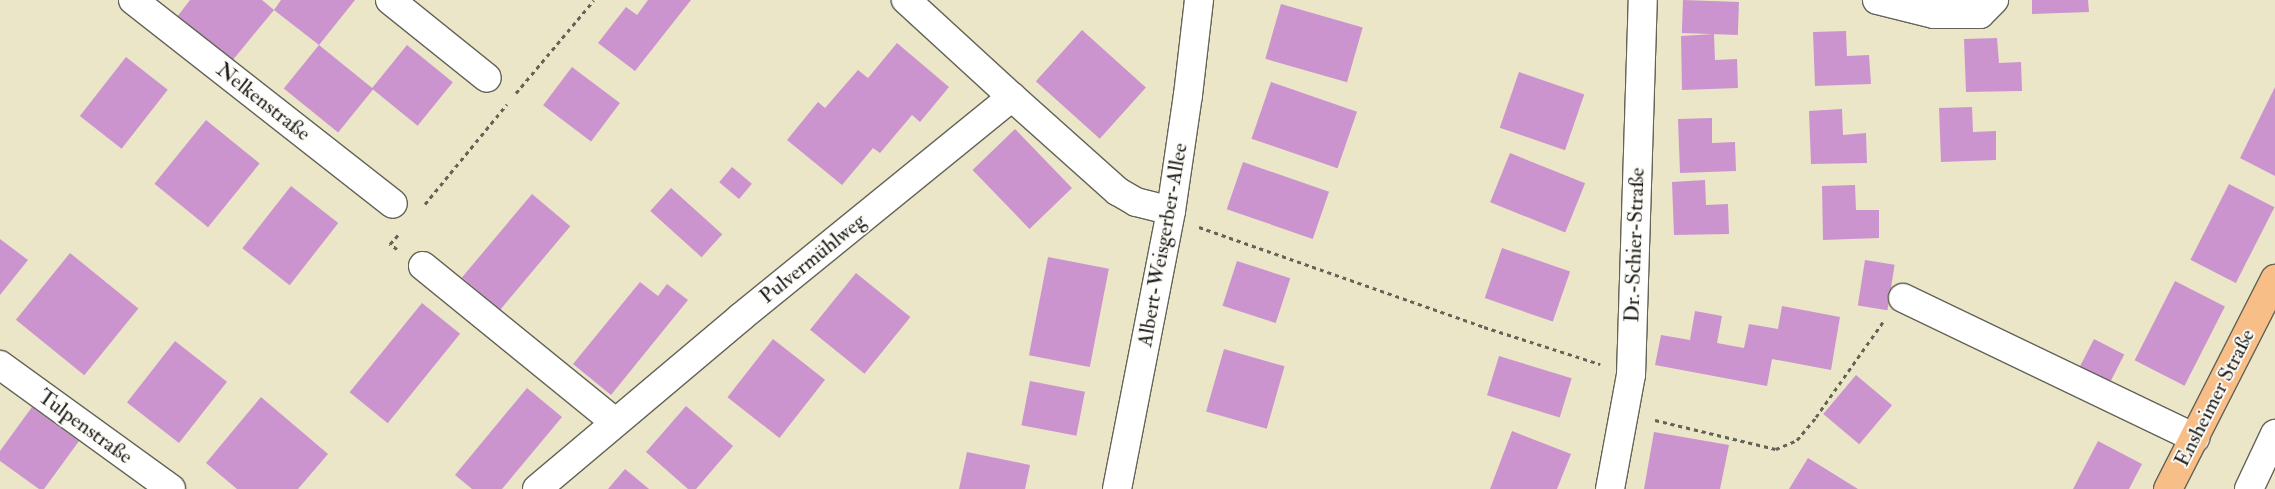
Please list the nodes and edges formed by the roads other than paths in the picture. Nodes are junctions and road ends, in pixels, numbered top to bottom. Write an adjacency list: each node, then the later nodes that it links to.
1 (132, 0): 10 (street, Nelkenstraße)
2 (390, 0): 8 (street)
3 (906, 0): 9 (street)
4 (1198, 0): 11 (street, Albert-Weisgerber-Allee)
5 (1644, 0): 22 (street, Dr.-Schier-Straße)
6 (1877, 0): 7 (street)
7 (1994, 0)
8 (487, 78)
9 (1012, 97): 11 (street); 16 (street, Pulvermühlweg)
10 (393, 204)
11 (1183, 218): 21 (street, Albert-Weisgerber-Allee)
12 (423, 266): 16 (street)
13 (2275, 279): 18 (main road, Ensheimer Straße)
14 (1902, 298): 18 (street)
15 (0, 366): 19 (street, Tulpenstraße)
16 (614, 422): 20 (street, Pulvermühlweg)
17 (2275, 434): 24 (street)
18 (2195, 438): 23 (main road, Ensheimer Straße)
19 (171, 489)
20 (537, 489)
21 (1117, 489)
22 (1610, 489)
23 (2168, 489)
24 (2249, 489)

